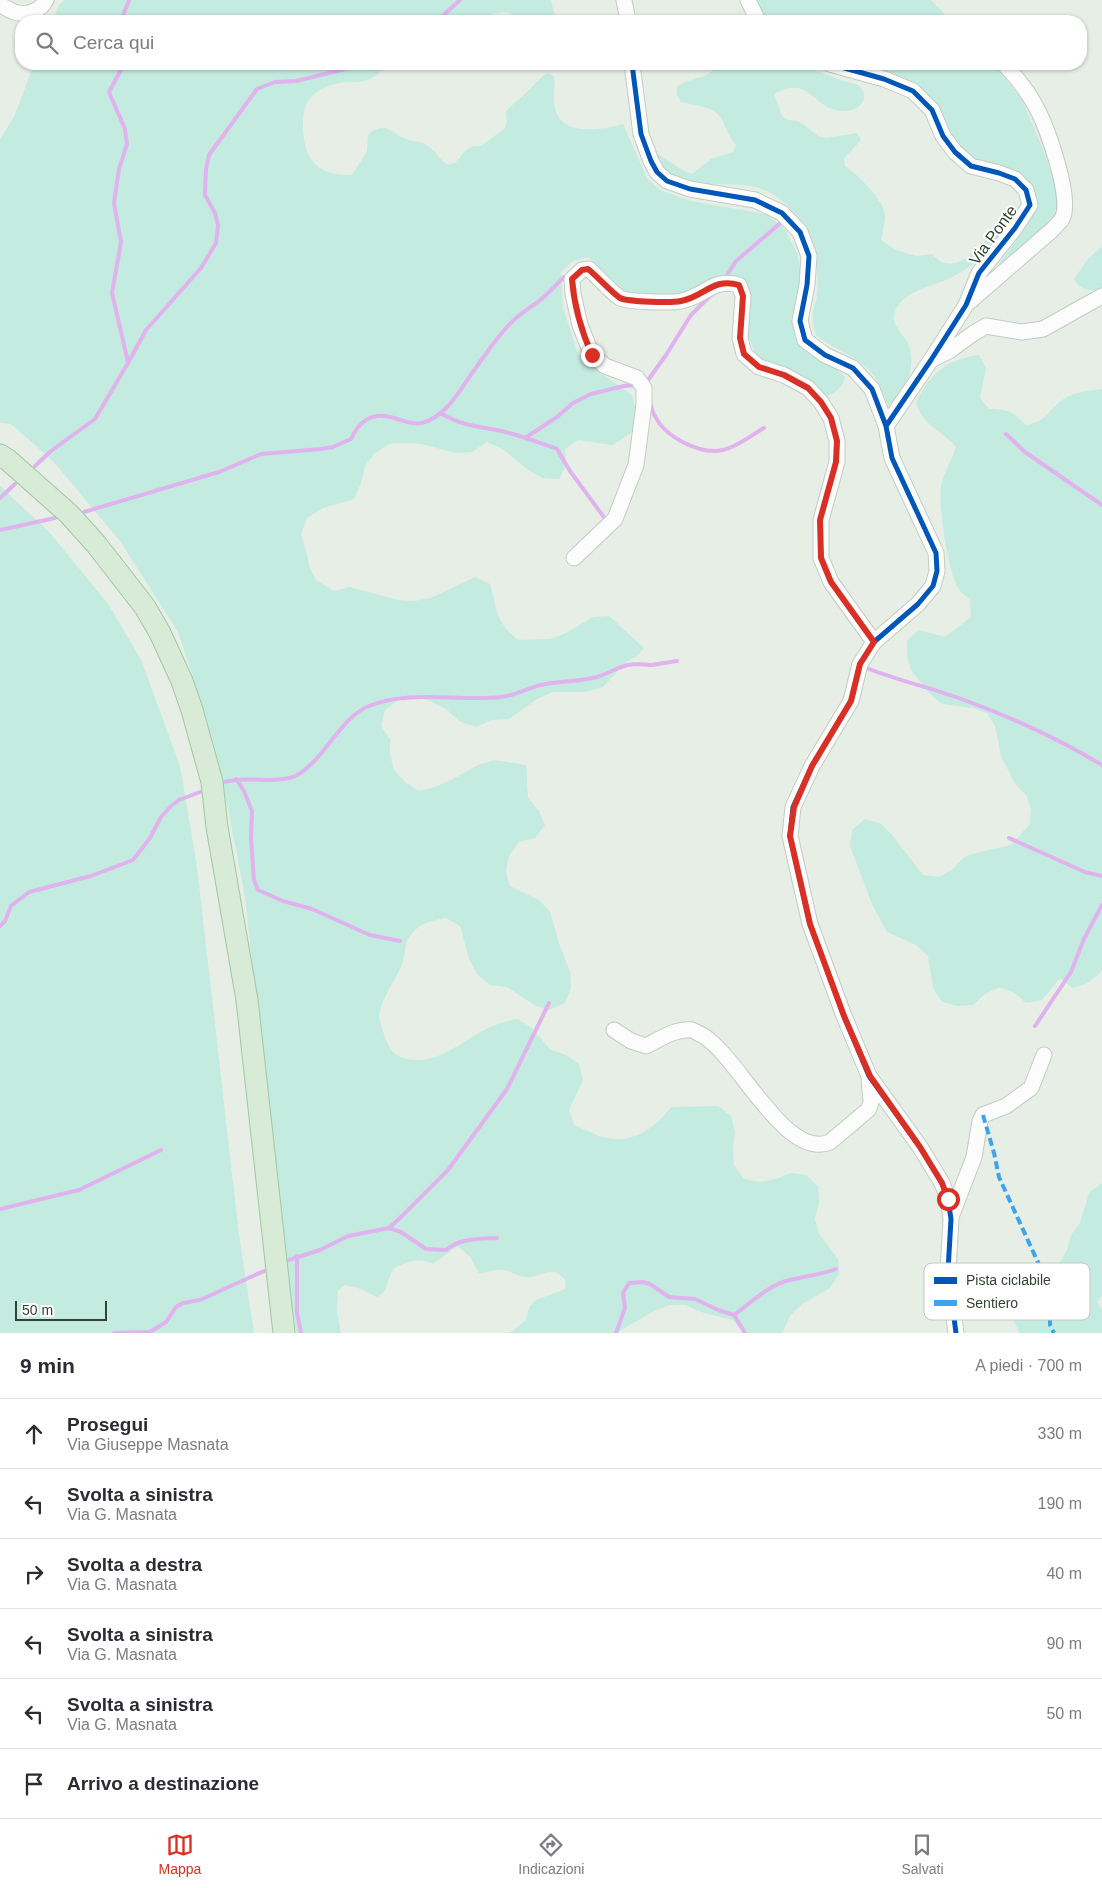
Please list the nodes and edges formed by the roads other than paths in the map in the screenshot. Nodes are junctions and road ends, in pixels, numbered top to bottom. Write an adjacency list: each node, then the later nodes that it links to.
1 (46, 0): 4 (street)
2 (624, 0): 5 (street)
3 (748, 0): 6 (street)
4 (0, 5)
5 (627, 15)
6 (755, 15)
7 (633, 70): 13 (street)
8 (852, 70): 11 (street, Via Ponte)
9 (1009, 70): 11 (street)
10 (1102, 296): 12 (street)
11 (966, 305): 12 (street, Via Ponte)
12 (932, 360): 13 (street, Via Ponte)
13 (886, 426): 16 (street)
14 (0, 456): 23 (highway)
15 (574, 558): 16 (street)
16 (874, 642): 19 (street)
17 (614, 1030): 19 (street)
18 (1044, 1055): 20 (street)
19 (870, 1076): 20 (street)
20 (950, 1219): 21 (street)
21 (948, 1263)
22 (954, 1320): 24 (street)
23 (284, 1333)
24 (956, 1333)

